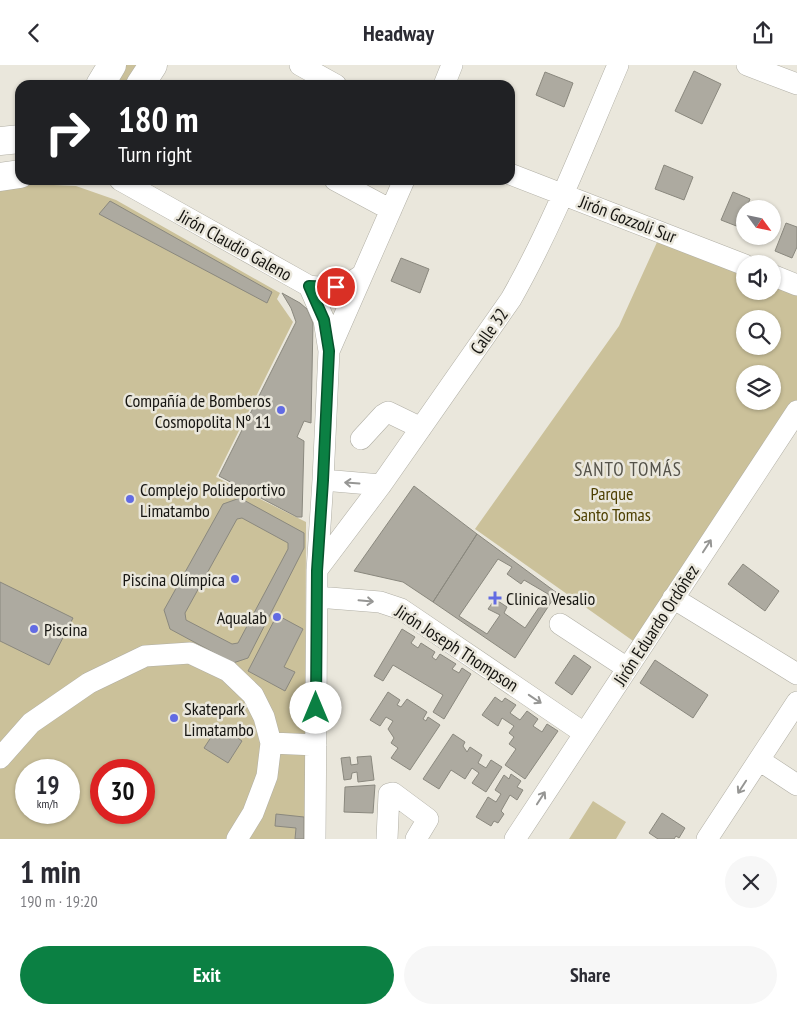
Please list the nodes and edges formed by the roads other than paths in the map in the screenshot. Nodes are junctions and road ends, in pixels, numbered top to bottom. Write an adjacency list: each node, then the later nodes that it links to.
1 (112, 65): 6 (main road)
2 (300, 65): 7 (street)
3 (452, 65): 8 (street)
4 (618, 65): 18 (street, Calle 32)
5 (747, 65): 9 (street)
6 (103, 80)
7 (327, 80)
8 (446, 80)
9 (797, 84)
10 (15, 140): 11 (main road)
11 (0, 141)
12 (15, 175): 14 (main road)
13 (515, 176): 18 (street, Jirón Gozzoli Sur)
14 (0, 177)
15 (129, 185): 24 (street, Jirón Claudio Galeno)
16 (344, 185): 19 (street)
17 (402, 185): 19 (street)
18 (563, 194): 20 (street, Jirón Gozzoli Sur); 27 (street, Calle 32)
19 (391, 210): 21 (street)
20 (736, 261)
21 (362, 275): 24 (street); 25 (street)
22 (781, 279): 23 (street)
23 (797, 285)
24 (309, 286): 25 (street, Jirón Claudio Galeno)
25 (329, 351): 29 (street, Jirón Claudio Galeno)
26 (797, 411): 33 (street, Jirón Eduardo Ordóñez, one-way to 26)
27 (420, 428): 28 (street); 30 (street, Calle 32)
28 (361, 439)
29 (323, 480): 30 (street, one-way to 29); 31 (street, Jirón Claudio Galeno)
30 (381, 485): 31 (street, Calle 32)
31 (317, 571): 32 (street, Jirón Claudio Galeno)
32 (317, 597): 38 (street, Jirón Joseph Thompson, one-way to 38); 40 (street, Jirón Claudio Galeno)
33 (673, 598): 35 (street, Jirón Eduardo Ordóñez); 36 (street)
34 (560, 625): 35 (street)
35 (627, 669): 38 (street, Jirón Eduardo Ordóñez)
36 (797, 674)
37 (797, 702): 42 (street)
38 (584, 733): 48 (street, Jirón Eduardo Ordóñez, one-way to 38)
39 (271, 743): 40 (street); 41 (street); 44 (street)
40 (316, 745): 45 (street, Jirón Claudio Galeno)
41 (0, 758)
42 (759, 760): 43 (street); 49 (street, one-way to 49)
43 (797, 785)
44 (237, 839)
45 (315, 839)
46 (387, 839): 47 (street)
47 (416, 839)
48 (515, 839)
49 (707, 839)

